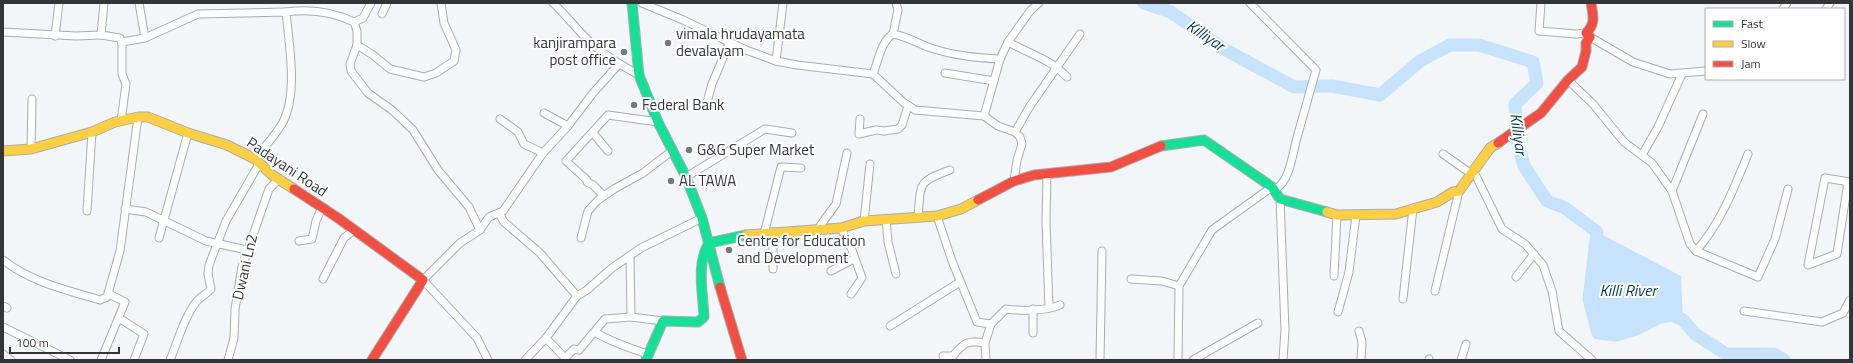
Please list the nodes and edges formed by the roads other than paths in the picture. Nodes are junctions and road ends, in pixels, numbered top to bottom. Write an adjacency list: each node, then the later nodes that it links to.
1 (59, 3): 25 (street)
2 (104, 3): 23 (street)
3 (139, 3): 26 (street)
4 (371, 3): 19 (street)
5 (387, 3): 18 (street)
6 (441, 3): 30 (street)
7 (553, 3): 33 (street)
8 (632, 3): 39 (street)
9 (642, 3): 27 (street)
10 (783, 3): 32 (street)
11 (896, 3): 21 (street)
12 (1037, 3): 29 (street)
13 (1250, 3): 79 (street)
14 (1541, 3): 24 (street)
15 (1591, 3): 24 (street)
16 (304, 6): 17 (street); 19 (street)
17 (286, 12): 26 (street); 69 (street)
18 (382, 14)
19 (354, 22): 30 (street)
20 (3, 32): 25 (street)
21 (893, 34): 31 (street); 37 (street)
22 (1080, 34): 34 (street)
23 (101, 35): 25 (street); 28 (street)
24 (1588, 35): 38 (street); 41 (street)
25 (55, 36)
26 (145, 38): 28 (street)
27 (730, 41): 32 (street); 45 (street)
28 (122, 42): 52 (street)
29 (1008, 42): 31 (street); 34 (street)
30 (357, 45): 100 (street)
31 (1000, 59): 42 (street)
32 (776, 61): 37 (street)
33 (619, 64): 39 (street); 54 (street)
34 (1057, 67): 40 (street); 57 (street)
35 (1705, 71): 38 (street)
36 (945, 73): 42 (street)
37 (873, 74): 44 (street)
38 (1682, 74): 68 (street)
39 (639, 75): 53 (street)
40 (1068, 77)
41 (1568, 80): 68 (street); 73 (street)
42 (994, 81): 48 (street)
43 (32, 99): 60 (street)
44 (906, 104): 48 (street); 50 (street)
45 (706, 106)
46 (544, 113): 54 (street)
47 (1703, 114): 82 (street)
48 (984, 116): 57 (street)
49 (138, 117): 52 (street, Padayani Road); 58 (street, Padayani Road); 87 (street)
50 (860, 119)
51 (500, 120): 64 (street)
52 (121, 121): 55 (street, Padayani Road)
53 (658, 122): 56 (street); 61 (street)
54 (568, 126): 64 (street)
55 (92, 132): 60 (street, Padayani Road); 88 (street)
56 (593, 132): 63 (street); 83 (street)
57 (1015, 132): 77 (street)
58 (188, 133): 69 (street, Padayani Road); 96 (street)
59 (792, 133): 75 (street)
60 (31, 149): 62 (street, Padayani Road)
61 (673, 150): 75 (street); 83 (street)
62 (3, 151)
63 (608, 151)
64 (543, 153): 89 (street)
65 (847, 153): 101 (street)
66 (1444, 154): 73 (street)
67 (1748, 154): 110 (street)
68 (1642, 155): 82 (street)
69 (257, 161): 76 (street, Padayani Road); 106 (street)
70 (870, 164): 97 (street)
71 (801, 168): 102 (street)
72 (950, 170): 93 (street)
73 (1472, 172): 81 (street); 111 (street)
74 (1047, 174): 77 (street); 79 (street); 132 (street)
75 (686, 177): 94 (street)
76 (279, 179): 85 (street, Padayani Road); 108 (street, Dwani Ln2)
77 (1014, 181): 92 (street)
78 (1849, 182): 78 (street)
79 (1272, 187): 84 (street); 124 (street)
80 (1788, 189): 110 (street)
81 (1459, 191): 86 (street); 125 (street)
82 (1672, 191): 110 (street)
83 (604, 196): 104 (street)
84 (1280, 200): 91 (street); 166 (street)
85 (322, 207): 99 (street, Padayani Road); 105 (street)
86 (1413, 208): 90 (street); 129 (street)
87 (125, 209): 96 (street); 126 (street)
88 (87, 211)
89 (499, 213): 100 (street); 128 (street)
90 (1356, 214): 91 (street); 135 (street)
91 (1337, 215): 118 (street)
92 (937, 216): 93 (street); 123 (street)
93 (918, 217): 95 (street)
94 (702, 218): 107 (street); 112 (street)
95 (886, 219): 97 (street); 117 (street)
96 (164, 220): 103 (street); 106 (street)
97 (864, 221): 98 (street)
98 (840, 228): 101 (street); 113 (street)
99 (354, 230): 121 (street); 122 (street, Padayani Road)
100 (480, 230): 122 (street)
101 (817, 230): 102 (street)
102 (769, 233): 107 (street); 115 (street)
103 (159, 238)
104 (581, 238)
105 (299, 241)
106 (217, 243): 108 (street); 156 (street)
107 (709, 243): 138 (street); 161 (street)
108 (247, 250): 157 (street, Dwani Ln2)
109 (1102, 251): 163 (street)
110 (1696, 251)
111 (1534, 254): 119 (street); 169 (street)
112 (630, 256): 128 (street); 136 (street)
113 (854, 259): 116 (street); 127 (street)
114 (3, 260): 126 (street)
115 (773, 269)
116 (831, 271)
117 (896, 274)
118 (1334, 276)
119 (1516, 277)
120 (1131, 278): 124 (street)
121 (323, 279)
122 (423, 280): 158 (street); 159 (street)
123 (960, 282): 139 (street); 141 (street)
124 (1179, 286): 164 (street)
125 (1435, 291)
126 (109, 294): 137 (street)
127 (851, 294)
128 (577, 296): 146 (street)
129 (1403, 299)
130 (1850, 300): 134 (street)
131 (1060, 305): 132 (street)
132 (1050, 308): 133 (street)
133 (1033, 309): 139 (street); 145 (street)
134 (1744, 311)
135 (1338, 312)
136 (631, 317): 138 (street); 144 (street)
137 (119, 318): 154 (street); 155 (street)
138 (663, 321): 151 (street)
139 (991, 324): 147 (street)
140 (1258, 324): 165 (street)
141 (890, 326)
142 (3, 327): 153 (street)
143 (1359, 331): 167 (street)
144 (595, 332): 146 (street); 151 (street)
145 (1033, 333)
146 (546, 338): 160 (street)
147 (985, 343): 150 (street); 162 (street)
148 (1466, 344): 168 (street)
149 (3, 354): 152 (street)
150 (943, 356)
151 (648, 357)
152 (11, 360)
153 (70, 360)
154 (101, 360)
155 (134, 360)
156 (170, 360)
157 (228, 360)
158 (372, 360)
159 (488, 360)
160 (525, 360)
161 (742, 360)
162 (986, 360)
163 (1100, 360)
164 (1178, 360)
165 (1193, 360)
166 (1283, 360)
167 (1361, 360)
168 (1461, 360)
169 (1592, 360)

